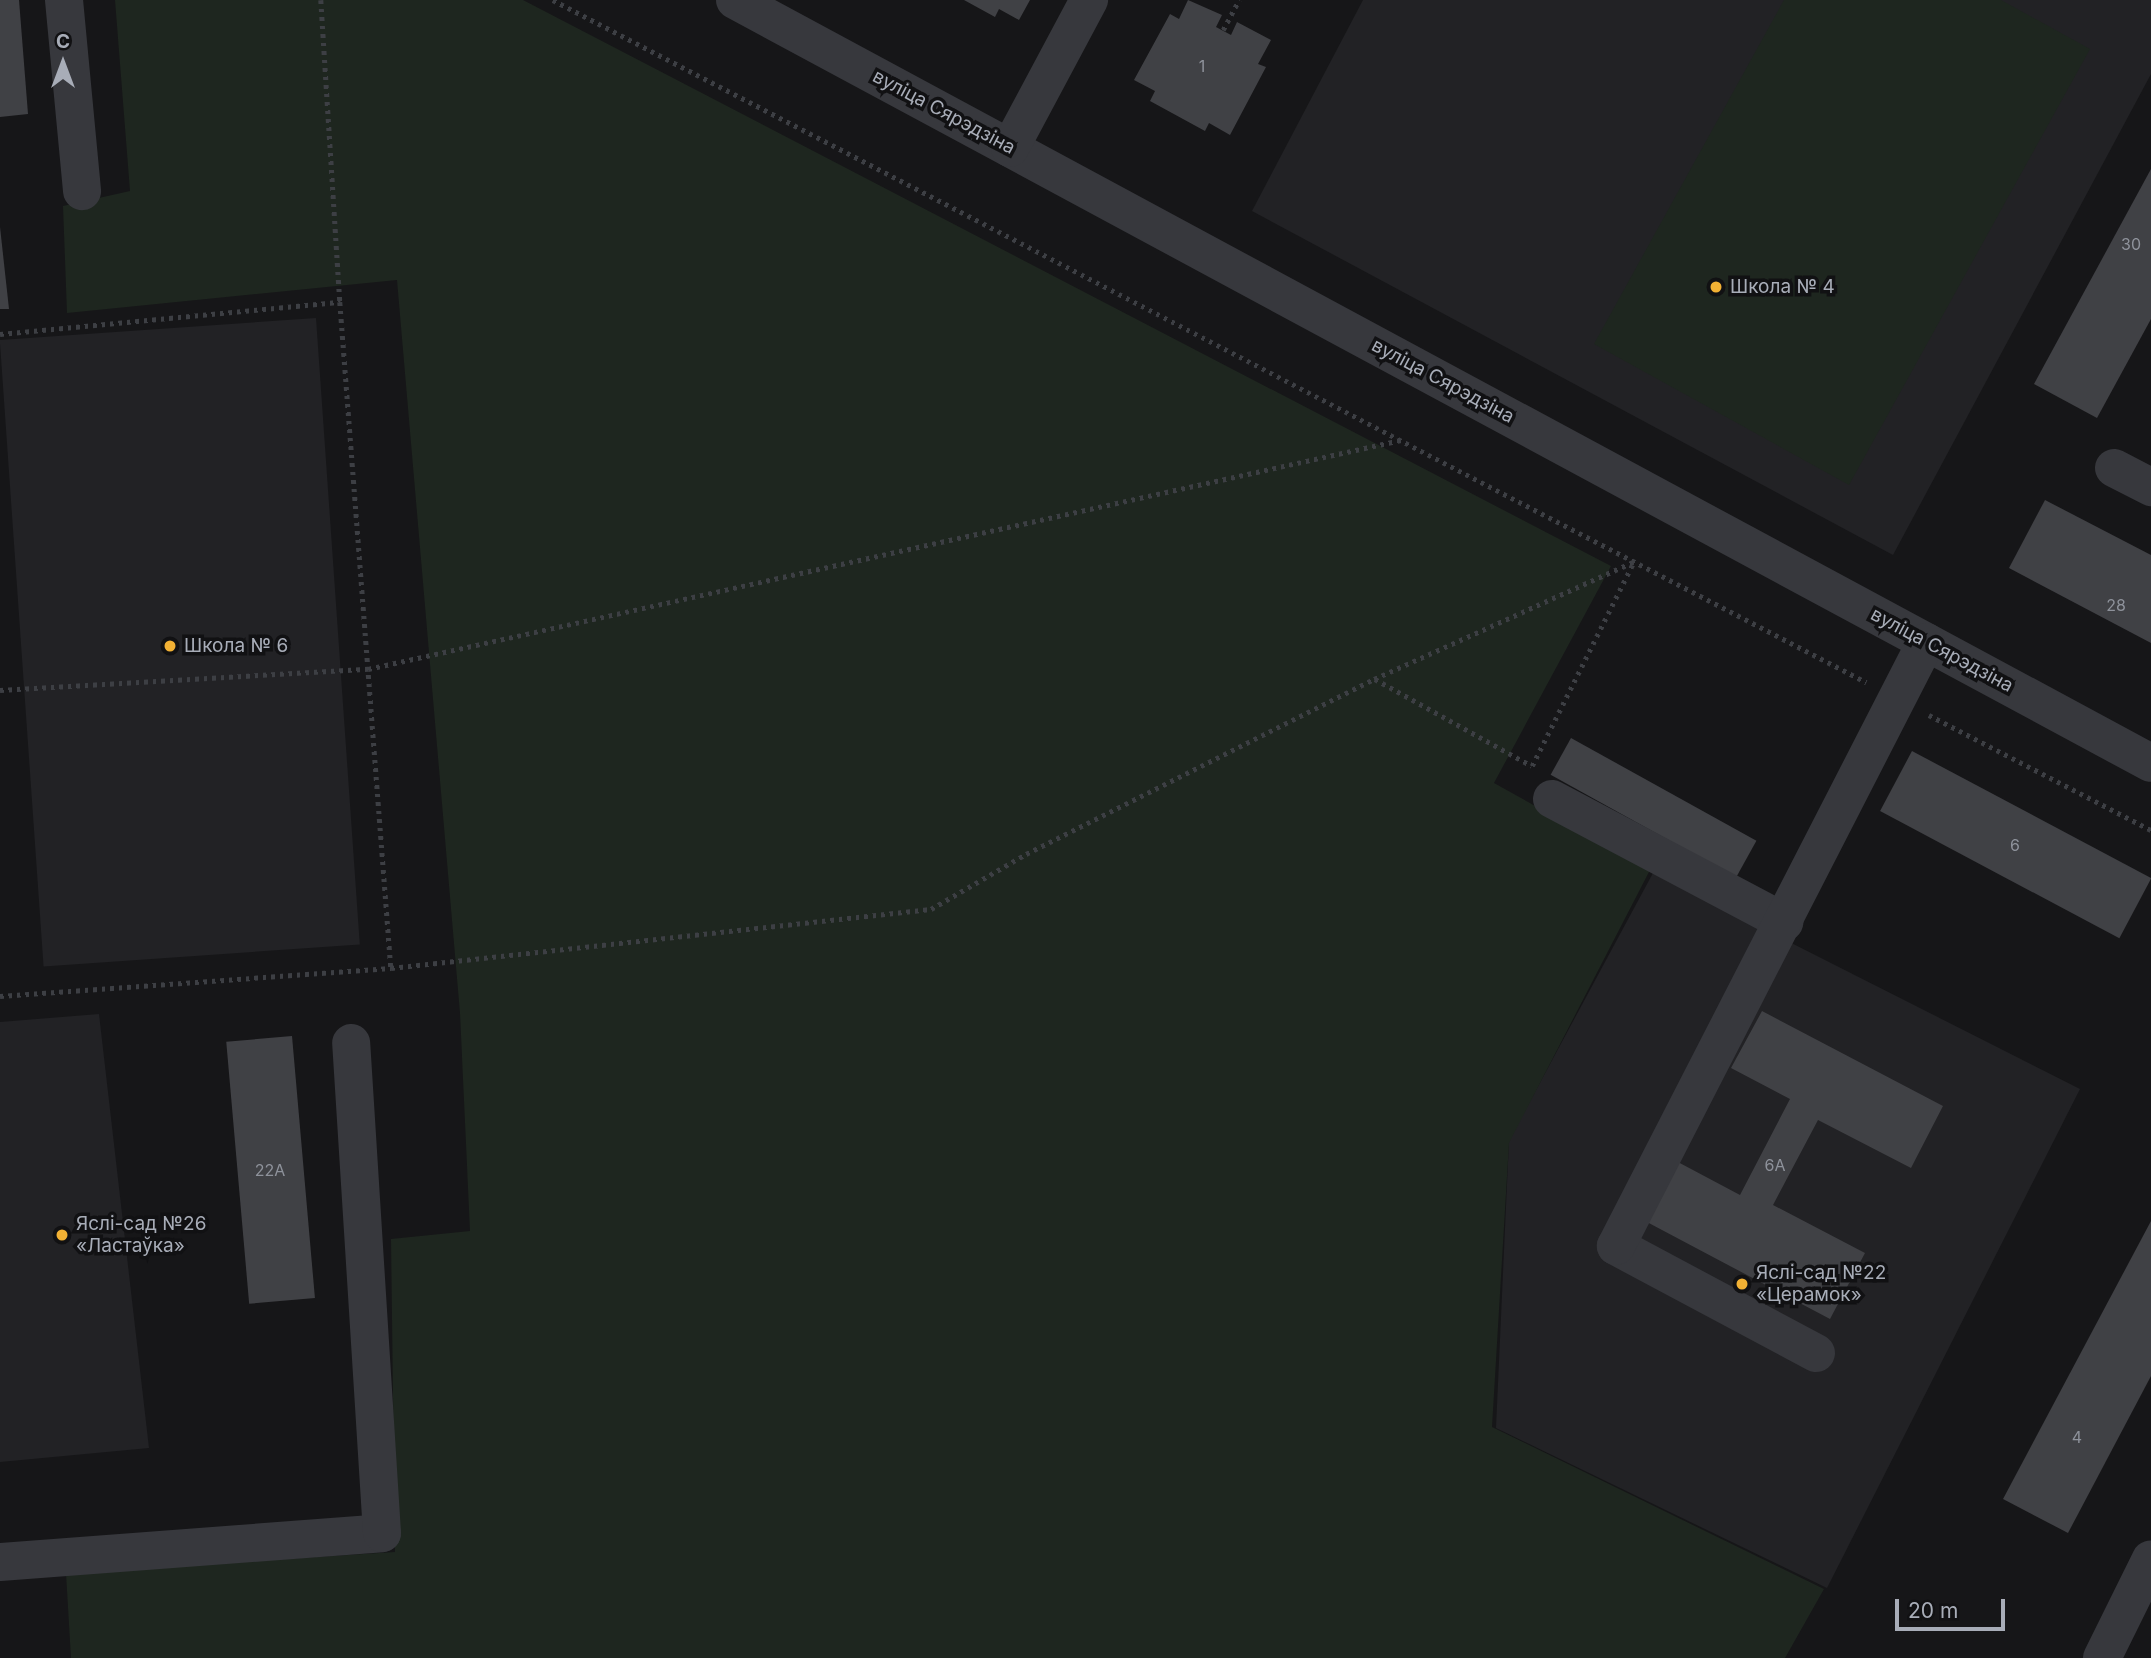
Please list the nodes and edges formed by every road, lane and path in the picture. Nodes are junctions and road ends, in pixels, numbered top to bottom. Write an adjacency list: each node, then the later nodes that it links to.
1 (64, 0): 9 (street)
2 (321, 0): 10 (path)
3 (552, 0): 12 (path)
4 (735, 0): 8 (street, вуліца Сярэдзіна)
5 (1089, 0): 8 (street)
6 (1238, 0): 7 (path)
7 (1223, 30)
8 (1010, 148): 14 (street, вуліца Сярэдзіна)
9 (82, 191)
10 (340, 302): 11 (path); 15 (path)
11 (0, 334)
12 (1401, 440): 13 (path); 15 (path)
13 (1634, 561): 16 (path); 16 (path); 18 (path)
14 (1926, 642): 18 (street); 19 (street, вуліца Сярэдзіна)
15 (368, 669): 17 (path); 23 (path)
16 (1374, 678): 23 (path)
17 (0, 690)
18 (1897, 698): 21 (path); 22 (street)
19 (2151, 763)
20 (1552, 799): 22 (street)
21 (2151, 830)
22 (1784, 922): 26 (street)
23 (391, 968): 24 (path)
24 (0, 996)
25 (351, 1043): 28 (street)
26 (1816, 1353)
27 (2151, 1559): 29 (street)
28 (0, 1562)
29 (2102, 1658)

